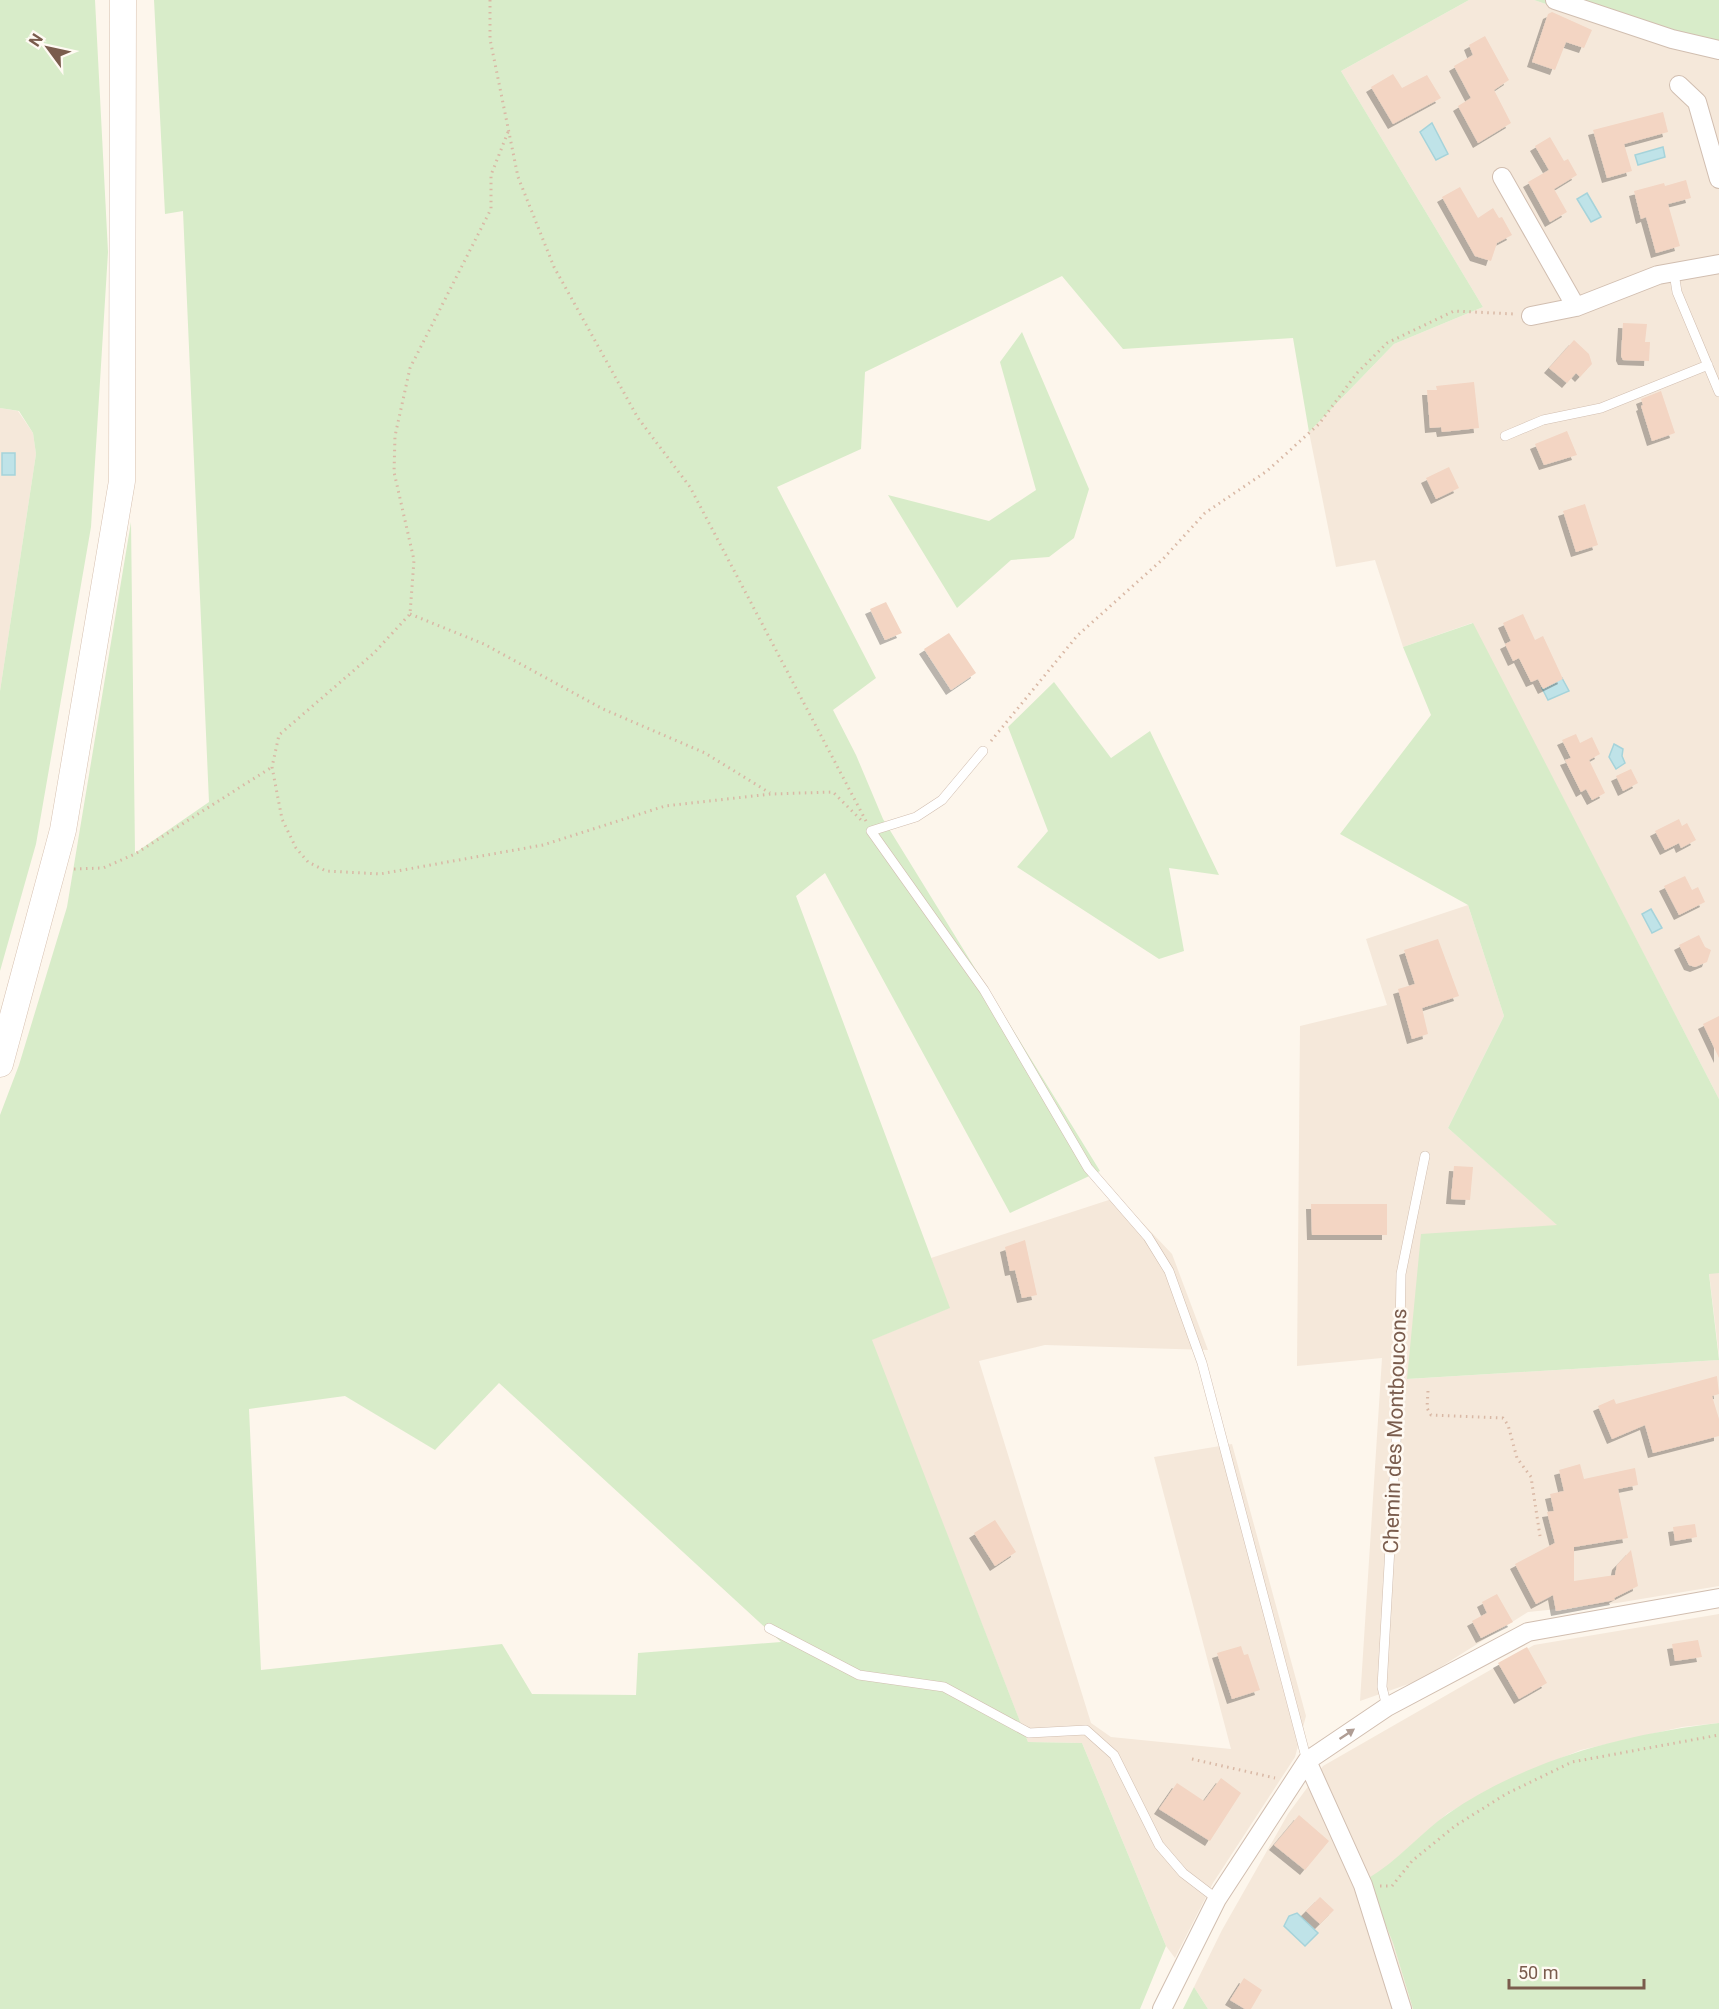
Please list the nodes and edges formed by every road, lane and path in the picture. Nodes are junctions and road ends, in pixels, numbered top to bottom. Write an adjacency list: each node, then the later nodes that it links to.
1 (123, 0): 21 (main road)
2 (490, 0): 6 (path)
3 (1555, 0): 4 (street)
4 (1719, 50)
5 (1679, 85): 8 (street)
6 (508, 132): 16 (path); 20 (path)
7 (1502, 177): 11 (street)
8 (1719, 179)
9 (1719, 264): 10 (street)
10 (1674, 273): 11 (street); 13 (lane)
11 (1576, 307): 12 (street)
12 (1531, 316): 17 (path)
13 (1708, 365): 14 (lane); 15 (lane)
14 (1719, 392)
15 (1505, 436)
16 (410, 614): 18 (path); 19 (path)
17 (983, 751): 20 (lane)
18 (272, 767): 19 (path); 21 (path)
19 (771, 794): 20 (path)
20 (871, 831): 31 (lane)
21 (53, 870): 22 (main road)
22 (0, 1064)
23 (1425, 1156): 28 (lane, Chemin des Montboucons)
24 (1428, 1391): 25 (path)
25 (1540, 1536)
26 (1719, 1598): 28 (street)
27 (769, 1628): 34 (lane)
28 (1387, 1707): 31 (street, one-way to 28)
29 (1719, 1735): 33 (path)
30 (1192, 1759): 32 (path)
31 (1307, 1761): 32 (street); 33 (street)
32 (1293, 1782): 34 (street)
33 (1363, 1885): 36 (street)
34 (1217, 1899): 35 (street)
35 (1162, 2009)
36 (1401, 2009)

